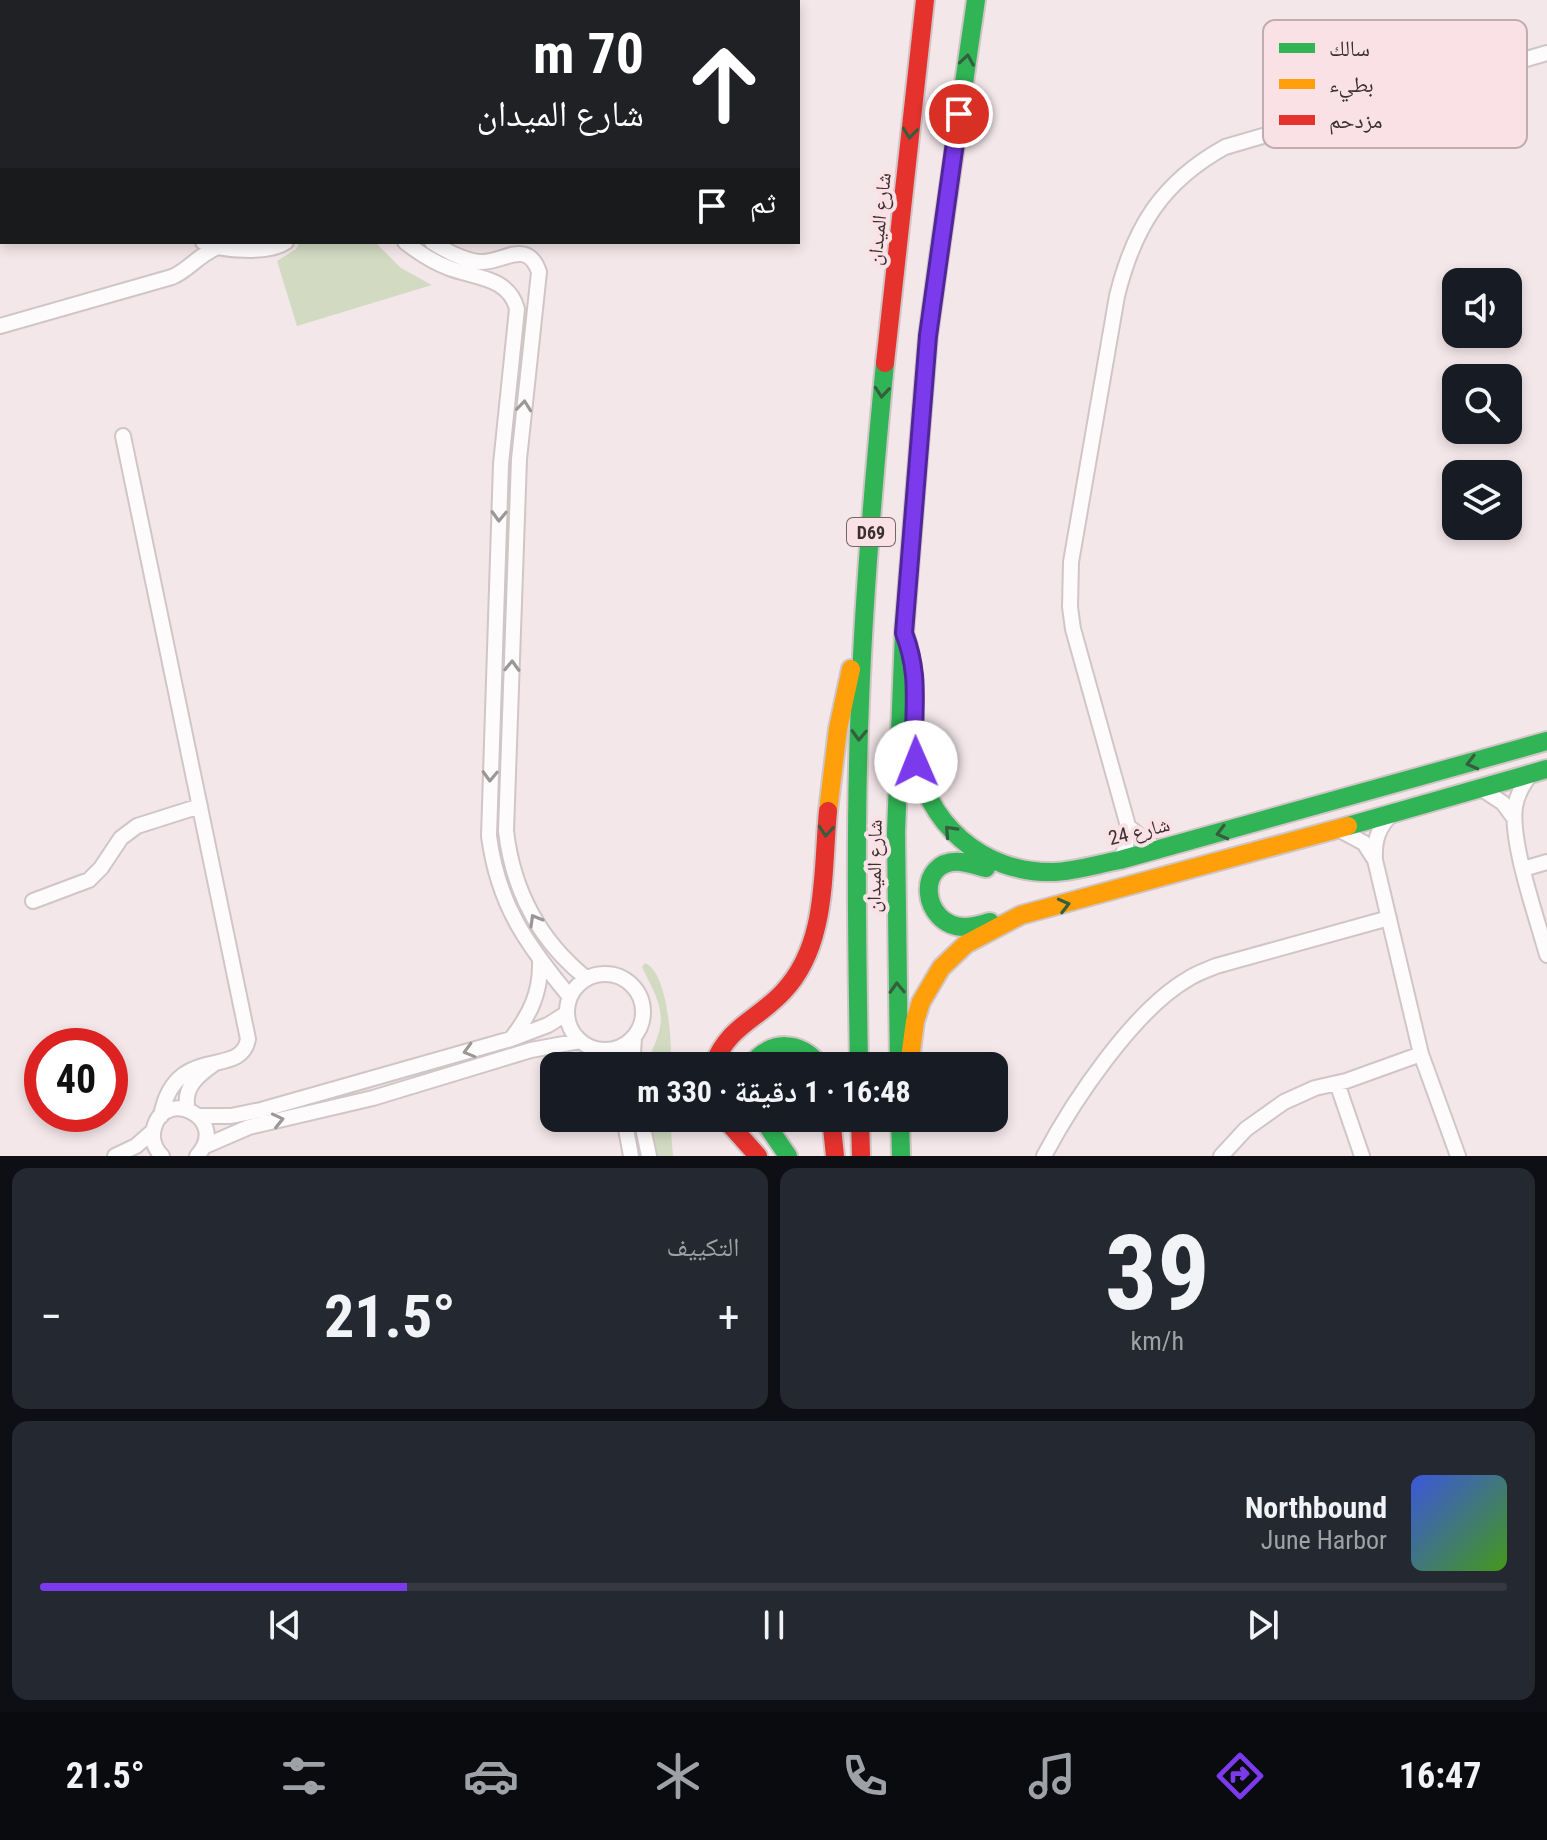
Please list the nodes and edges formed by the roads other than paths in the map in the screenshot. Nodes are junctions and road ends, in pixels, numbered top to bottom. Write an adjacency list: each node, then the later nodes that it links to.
1 (925, 0): 18 (main road, شارع الميدان / D69, one-way to 18)
2 (976, 0): 17 (main road, شارع الميدان / D69, one-way to 2)
3 (1547, 53): 4 (street)
4 (1527, 59)
5 (1263, 136): 25 (street)
6 (194, 244): 13 (street)
7 (209, 244): 12 (street)
8 (281, 244): 12 (street)
9 (400, 244): 37 (street, one-way to 37)
10 (436, 244): 14 (street)
11 (453, 244): 14 (street)
12 (218, 247): 13 (street)
13 (194, 260): 15 (street)
14 (491, 262): 38 (street, one-way to 14)
15 (0, 326)
16 (123, 436): 22 (street)
17 (904, 633): 31 (main road, شارع 24, one-way to 17); 50 (main road, شارع الميدان / D69, one-way to 17)
18 (863, 647): 46 (main road, one-way to 46); 49 (main road, شارع الميدان / D69, one-way to 49)
19 (1547, 741): 27 (main road, شارع 24, one-way to 27)
20 (1539, 771): 21 (main road); 24 (street)
21 (1480, 788): 23 (main road); 24 (street)
22 (200, 806): 33 (street); 53 (street)
23 (1394, 812): 26 (main road); 29 (street)
24 (1514, 818): 32 (street)
25 (1128, 826): 27 (street); 28 (street)
26 (1338, 829): 29 (street); 34 (main road, one-way to 26)
27 (1161, 850): 28 (main road, شارع 24)
28 (1120, 860): 31 (main road, شارع 24)
29 (1375, 860): 35 (street)
30 (1547, 862): 32 (street)
31 (1013, 868): 34 (main road)
32 (1523, 869): 36 (street)
33 (33, 901)
34 (1021, 915): 51 (main road)
35 (1389, 918): 52 (street); 78 (street)
36 (1547, 955)
37 (540, 961): 39 (street); 42 (street)
38 (586, 978): 39 (street); 41 (street)
39 (570, 997): 40 (street)
40 (567, 1013): 42 (street); 43 (street)
41 (634, 1038): 44 (street); 45 (street)
42 (511, 1039): 54 (street, one-way to 54)
43 (580, 1041): 44 (street); 56 (street)
44 (600, 1050)
45 (633, 1052)
46 (718, 1052)
47 (763, 1052): 48 (main road)
48 (809, 1052)
49 (859, 1052)
50 (899, 1052)
51 (911, 1052)
52 (1423, 1059): 55 (street); 81 (street)
53 (215, 1064): 57 (street); 58 (street)
54 (367, 1080): 56 (street); 57 (street)
55 (1342, 1082): 79 (street); 80 (street)
56 (373, 1098): 67 (street, one-way to 56)
57 (193, 1113): 58 (street); 67 (street)
58 (161, 1116): 59 (street)
59 (153, 1131): 68 (street); 70 (street)
60 (627, 1132): 71 (street)
61 (644, 1132): 72 (street)
62 (737, 1132): 73 (main road)
63 (772, 1132): 74 (main road)
64 (832, 1132): 75 (main road)
65 (860, 1132): 76 (main road)
66 (900, 1132): 77 (main road)
67 (202, 1152)
68 (116, 1156): 69 (street)
69 (143, 1156)
70 (162, 1156)
71 (631, 1156)
72 (649, 1156)
73 (758, 1156)
74 (788, 1156)
75 (835, 1156)
76 (861, 1156)
77 (901, 1156)
78 (1044, 1156)
79 (1221, 1156)
80 (1362, 1156)
81 (1458, 1156)

